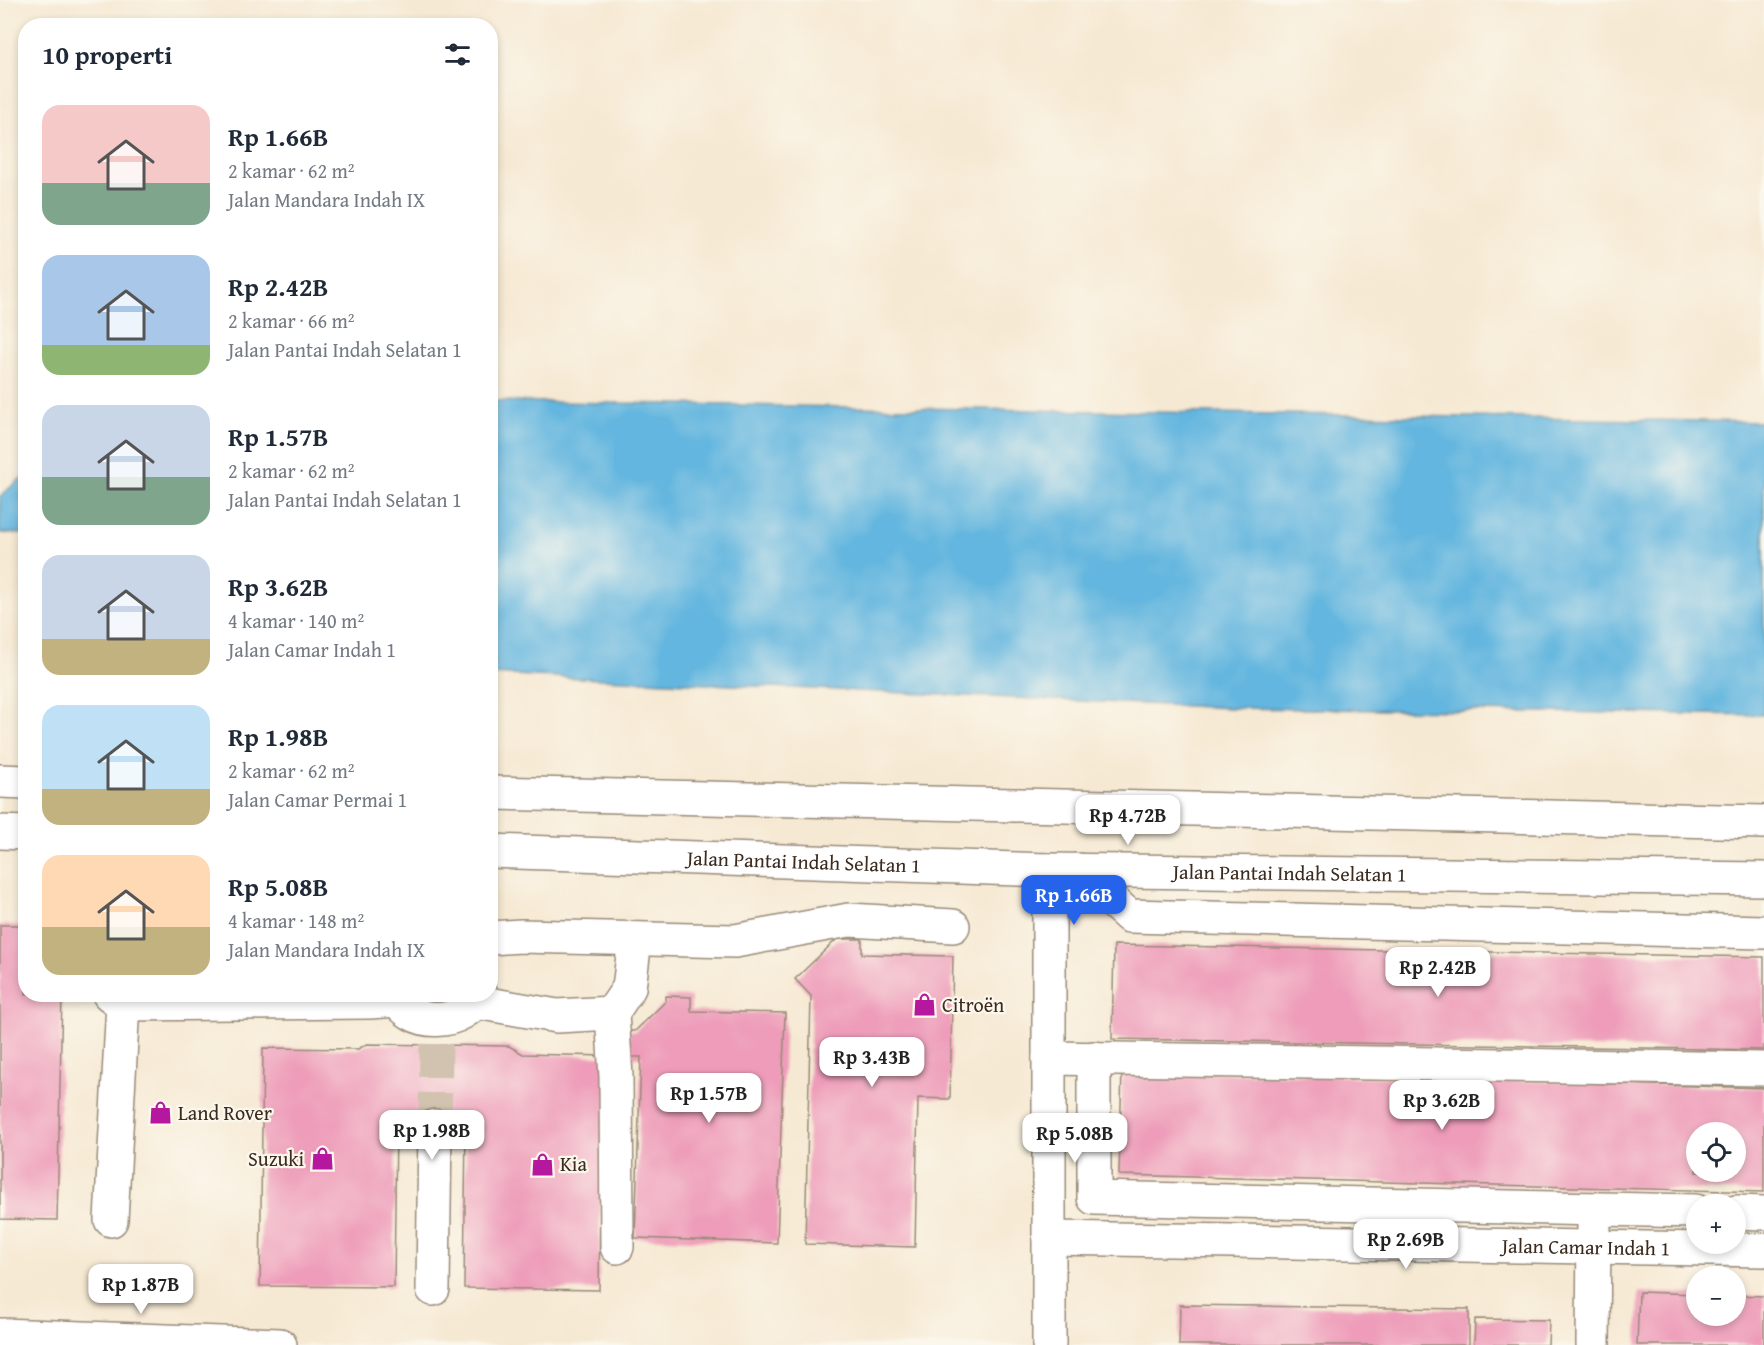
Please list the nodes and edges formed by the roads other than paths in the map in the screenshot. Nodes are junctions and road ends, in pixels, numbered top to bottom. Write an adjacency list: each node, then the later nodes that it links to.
1 (0, 781): 2 (street)
2 (18, 782)
3 (498, 793): 4 (street)
4 (1764, 822)
5 (0, 832): 6 (street)
6 (18, 833)
7 (498, 851): 8 (street, Jalan Pantai Indah Selatan 1)
8 (1063, 870): 9 (street, Jalan Pantai Indah Selatan 1); 11 (street); 19 (street)
9 (1764, 879)
10 (953, 926): 13 (street)
11 (1764, 932)
12 (498, 937): 13 (street)
13 (635, 940): 18 (street)
14 (116, 1002): 28 (street)
15 (402, 1002): 16 (street)
16 (474, 1002)
17 (496, 1002): 18 (street)
18 (612, 1013): 31 (street)
19 (1049, 1058): 20 (street); 29 (street)
20 (1094, 1058): 21 (street); 23 (street)
21 (1764, 1069)
22 (435, 1126): 34 (street)
23 (1149, 1200): 24 (street); 30 (street)
24 (1594, 1209): 25 (street); 32 (street)
25 (1686, 1211)
26 (1746, 1212): 27 (street)
27 (1764, 1213)
28 (111, 1220)
29 (1049, 1238): 30 (street, Jalan Camar Indah 1); 37 (street)
30 (1121, 1239): 32 (street, Jalan Camar Indah 1)
31 (617, 1247)
32 (1594, 1248): 33 (street, Jalan Camar Indah 1); 38 (street)
33 (1764, 1250)
34 (433, 1289)
35 (0, 1335): 36 (street)
36 (280, 1345)
37 (1049, 1345)
38 (1593, 1345)

